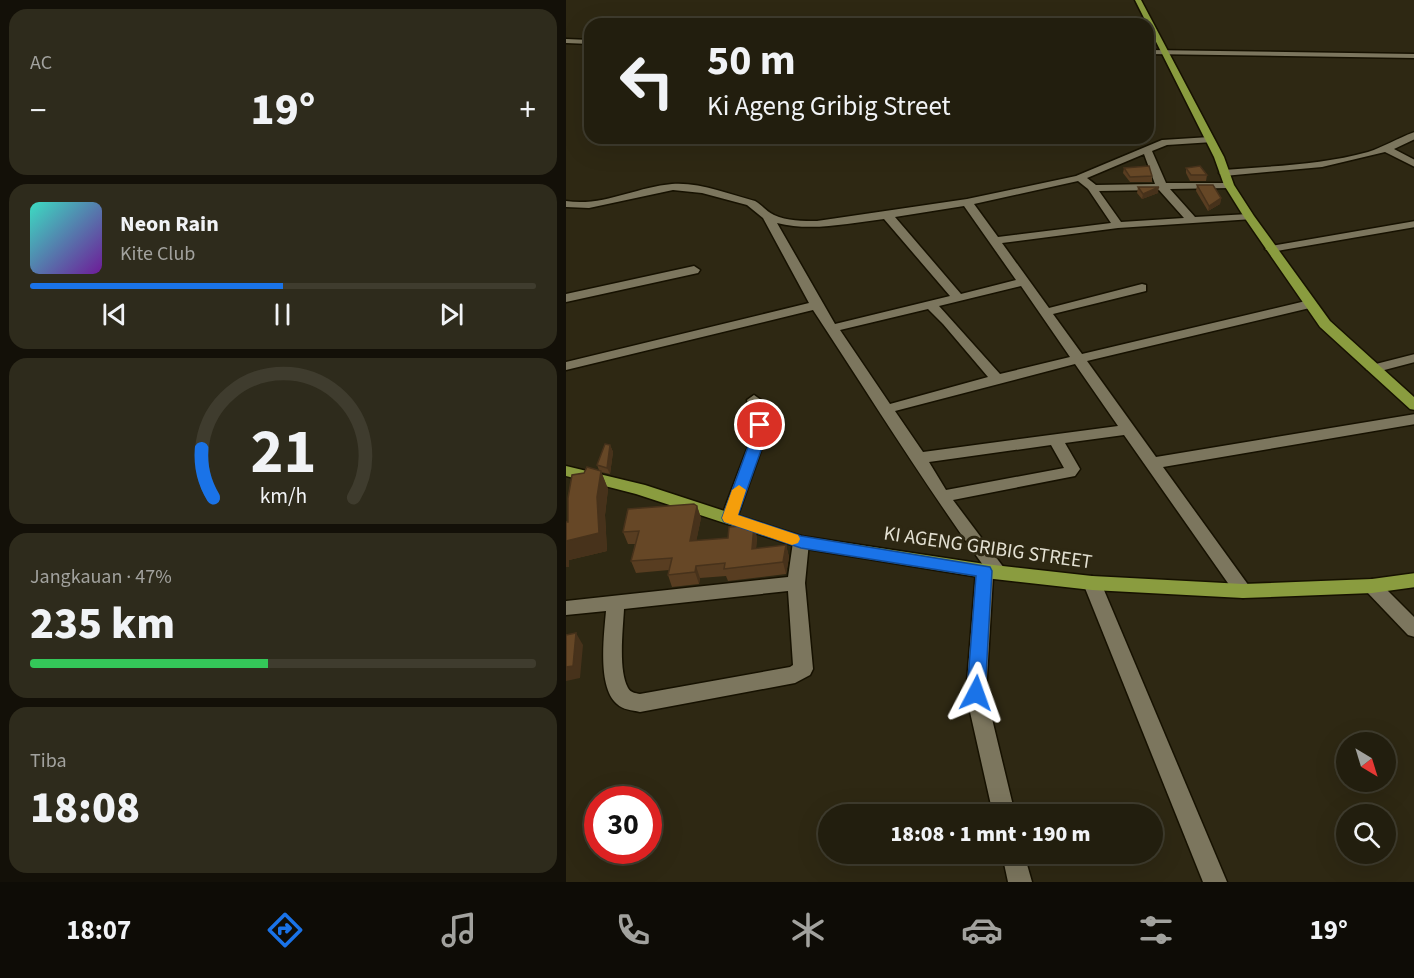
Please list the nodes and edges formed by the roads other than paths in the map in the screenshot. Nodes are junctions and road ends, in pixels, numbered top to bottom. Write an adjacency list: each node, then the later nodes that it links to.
1 (1138, 0): 2 (main road)
2 (1148, 18)
3 (1154, 30): 7 (main road)
4 (566, 41): 5 (street)
5 (584, 42)
6 (1154, 52): 7 (street)
7 (1166, 52): 8 (street); 10 (main road)
8 (1415, 56)
9 (1415, 135): 11 (street)
10 (1210, 140): 12 (street); 14 (main road)
11 (1384, 148): 13 (street); 14 (street)
12 (1147, 150): 15 (street); 17 (street)
13 (1415, 164)
14 (1224, 173): 16 (main road)
15 (1080, 177): 18 (street); 19 (street)
16 (1229, 185): 17 (street); 23 (main road)
17 (1162, 187): 18 (street); 24 (street)
18 (1092, 188): 26 (street)
19 (967, 202): 21 (street); 27 (street)
20 (566, 204): 22 (street)
21 (887, 215): 22 (street); 33 (street)
22 (768, 217): 36 (street)
23 (1249, 217): 24 (street); 28 (main road)
24 (1192, 220): 26 (street)
25 (1415, 224): 28 (street)
26 (1118, 225): 27 (street)
27 (995, 241): 30 (street)
28 (1271, 249): 35 (main road)
29 (694, 270): 32 (street)
30 (1025, 282): 33 (street); 37 (street)
31 (1142, 288): 37 (street)
32 (566, 298)
33 (958, 298): 34 (street)
34 (930, 304): 38 (street); 43 (street)
35 (1310, 304): 40 (street); 42 (main road)
36 (816, 305): 38 (street); 41 (street)
37 (1046, 312): 40 (street)
38 (833, 328): 46 (street)
39 (1415, 358): 42 (street)
40 (1081, 360): 43 (street); 48 (street)
41 (566, 366)
42 (1373, 369): 45 (main road)
43 (997, 379): 46 (street)
44 (754, 400): 54 (street)
45 (1415, 406)
46 (887, 409): 50 (street)
47 (1415, 419): 51 (street)
48 (1130, 429): 49 (street); 51 (street)
49 (1056, 440): 50 (street); 53 (street)
50 (920, 458): 53 (street)
51 (1154, 463): 61 (street)
52 (566, 471): 54 (main road, KI AGENG GRIBIG STREET)
53 (942, 497): 56 (street)
54 (729, 518): 55 (main road, KI AGENG GRIBIG STREET)
55 (801, 542): 56 (main road, KI AGENG GRIBIG STREET); 58 (street)
56 (991, 572): 59 (main road, KI AGENG GRIBIG STREET); 65 (street)
57 (1415, 580): 60 (main road, KI AGENG GRIBIG STREET)
58 (796, 583): 62 (street); 62 (street)
59 (1092, 584): 61 (main road, KI AGENG GRIBIG STREET); 68 (street)
60 (1372, 586): 61 (main road, KI AGENG GRIBIG STREET); 64 (street)
61 (1243, 591)
62 (615, 602): 63 (street)
63 (566, 608)
64 (1415, 630)
65 (1002, 804)
66 (1016, 864): 67 (street)
67 (1020, 882)
68 (1215, 882)

